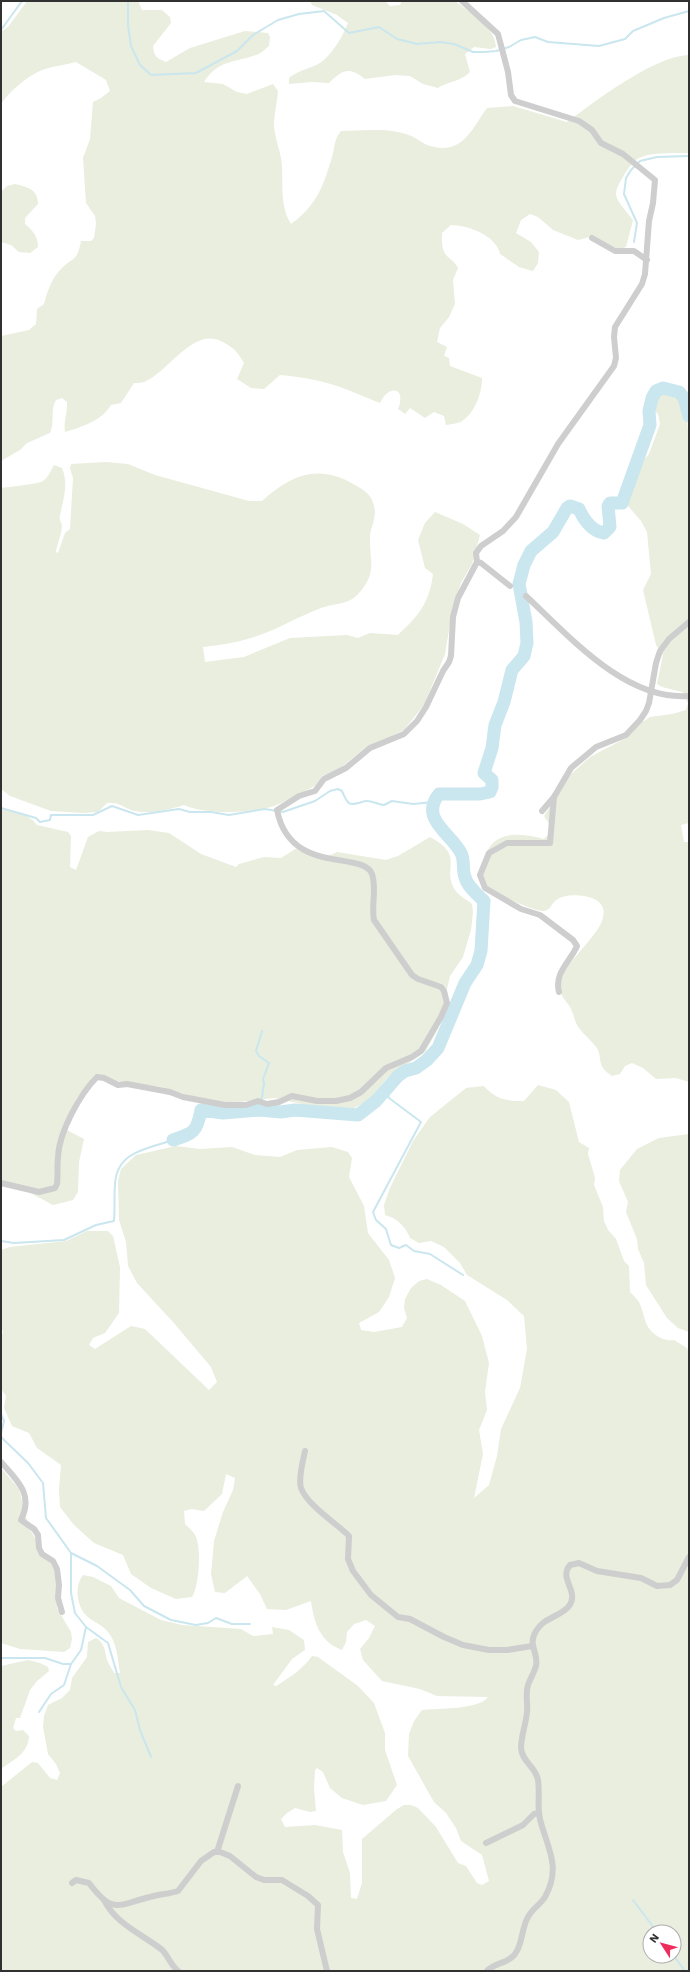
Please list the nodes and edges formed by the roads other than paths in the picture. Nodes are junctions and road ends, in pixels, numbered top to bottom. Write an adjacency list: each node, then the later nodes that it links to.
1 (462, 1): 3 (street)
2 (592, 238): 3 (street)
3 (647, 260): 4 (street)
4 (477, 562): 5 (street); 13 (street)
5 (510, 586)
6 (526, 596): 8 (street)
7 (689, 622): 8 (street)
8 (651, 692): 9 (street); 10 (street)
9 (689, 696)
10 (554, 797): 11 (street); 12 (street)
11 (542, 811)
12 (559, 992)
13 (1, 1183)
14 (305, 1451): 18 (street)
15 (1, 1462): 17 (street)
16 (689, 1556): 18 (street)
17 (62, 1612)
18 (532, 1646): 20 (street)
19 (238, 1786): 22 (street)
20 (538, 1813): 21 (street); 27 (street)
21 (486, 1843)
22 (217, 1852): 24 (street); 26 (street)
23 (72, 1883): 24 (street)
24 (104, 1900): 25 (street)
25 (178, 1971)
26 (327, 1971)
27 (487, 1971)

